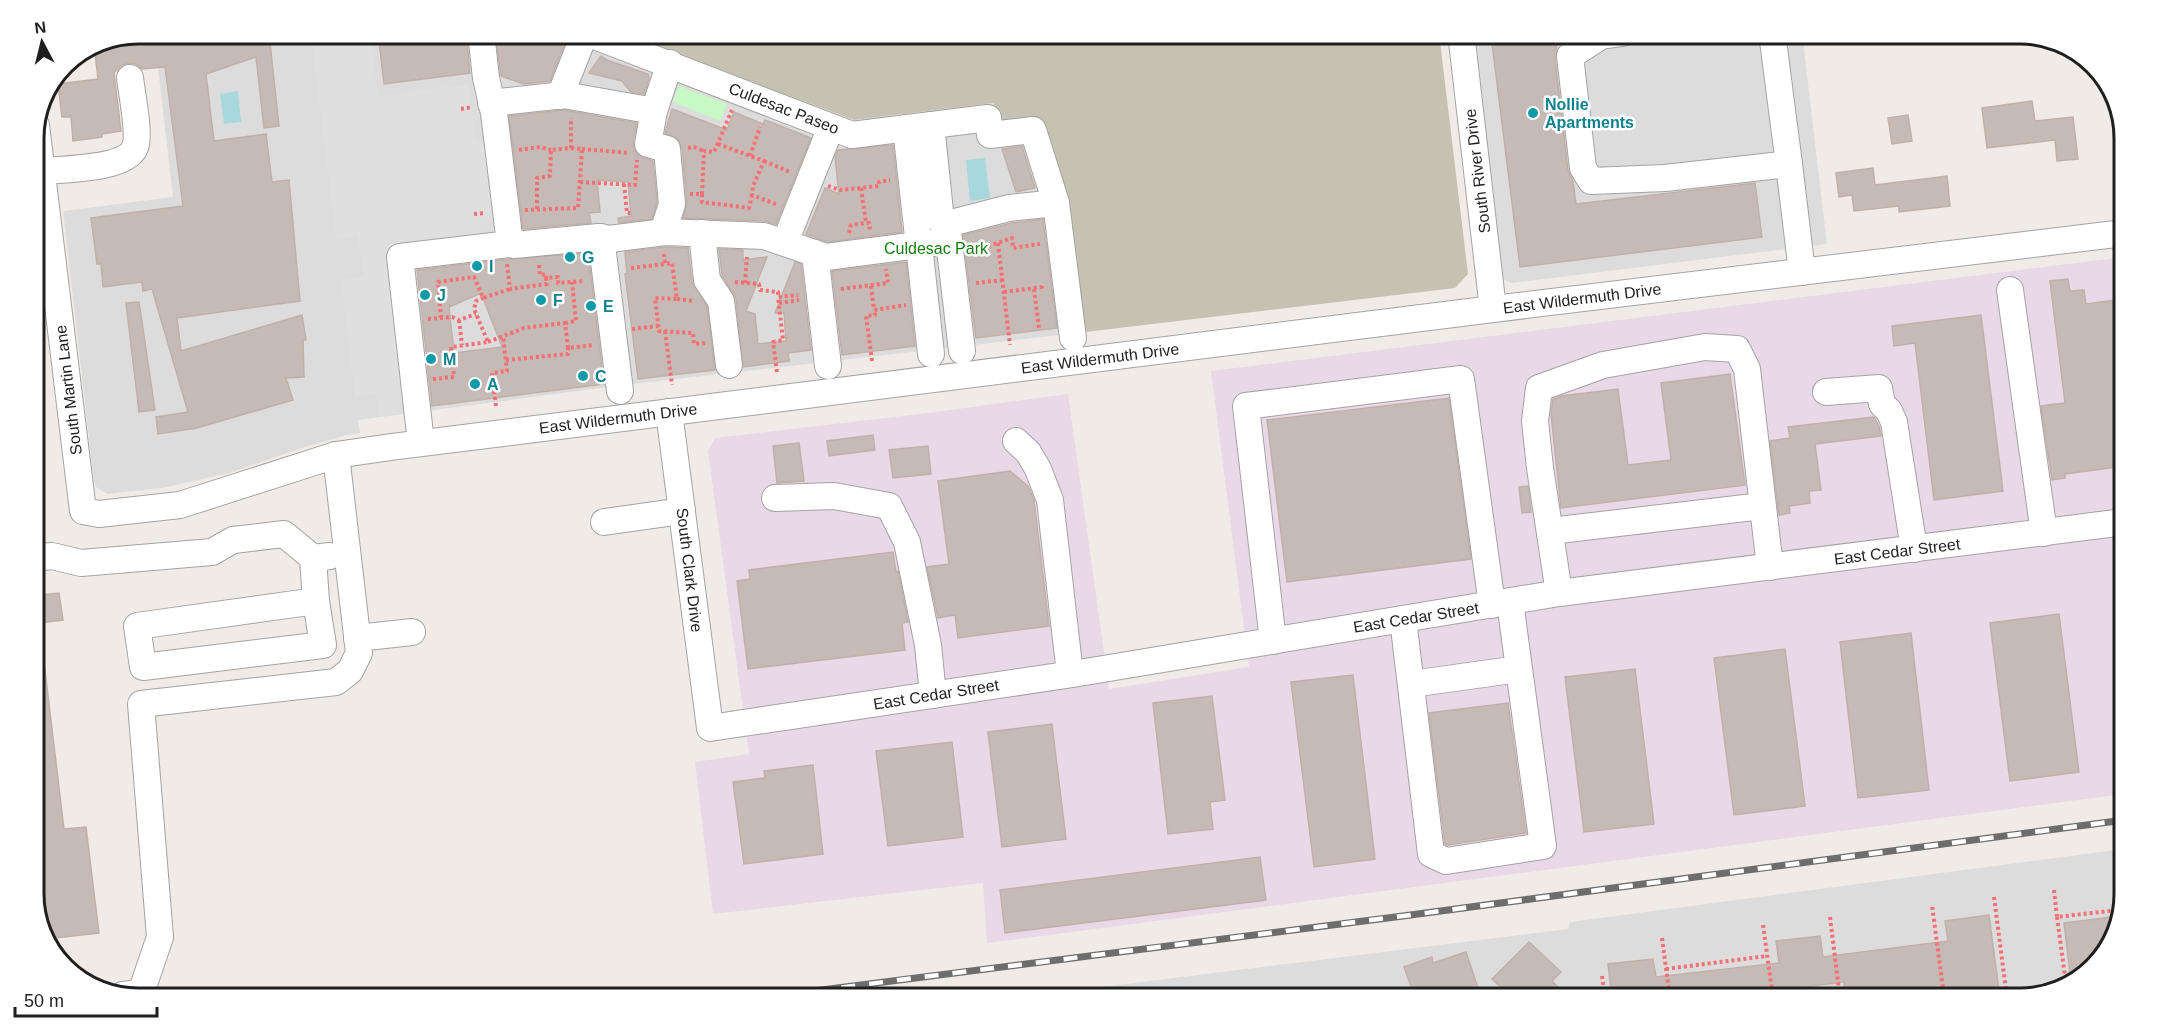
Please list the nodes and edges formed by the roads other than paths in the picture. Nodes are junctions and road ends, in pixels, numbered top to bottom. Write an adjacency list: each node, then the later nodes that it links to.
1 (482, 44): 10 (street)
2 (583, 44): 9 (street)
3 (617, 44): 7 (street, Culdesac Paseo)
4 (1462, 44): 29 (street, South River Drive)
5 (1588, 44): 14 (street)
6 (1773, 44): 14 (street)
7 (670, 63): 11 (street); 13 (street, Culdesac Paseo)
8 (130, 78): 15 (street)
9 (566, 96): 10 (street); 11 (street)
10 (492, 103): 25 (street)
11 (654, 111): 18 (street)
12 (919, 126): 13 (street, Culdesac Paseo); 17 (street, Culdesac Paseo); 22 (street); 24 (street)
13 (831, 127): 23 (street)
14 (1789, 164): 27 (street)
15 (44, 171)
16 (44, 195): 44 (street, South Martin Lane)
17 (1056, 203): 22 (street); 30 (street)
18 (663, 232): 19 (street); 21 (street)
19 (702, 233): 23 (street); 32 (street)
20 (2113, 234): 27 (street, East Wildermuth Drive)
21 (601, 237): 25 (street); 35 (street)
22 (956, 239): 24 (street); 31 (street)
23 (785, 242): 26 (street)
24 (919, 245): 26 (street); 33 (street)
25 (508, 251): 39 (street)
26 (815, 253): 34 (street)
27 (1802, 272): 29 (street, East Wildermuth Drive)
28 (2010, 290): 48 (street)
29 (1493, 309): 37 (street, East Wildermuth Drive)
30 (1073, 338)
31 (962, 351)
32 (728, 353)
33 (931, 354)
34 (828, 366)
35 (620, 391)
36 (1826, 392): 49 (street)
37 (669, 412): 39 (street, East Wildermuth Drive); 43 (street, South Clark Drive)
38 (1016, 441): 62 (street)
39 (421, 443): 40 (street, East Wildermuth Drive)
40 (336, 456): 44 (street, East Wildermuth Drive); 50 (street)
41 (775, 498): 64 (street)
42 (1762, 506): 47 (street); 47 (street); 53 (street)
43 (682, 511): 45 (street); 65 (street, South Clark Drive)
44 (83, 512)
45 (604, 522)
46 (2114, 523): 48 (street, East Cedar Street)
47 (1550, 531): 54 (street)
48 (2044, 533): 49 (street, East Cedar Street)
49 (1914, 549): 53 (street, East Cedar Street)
50 (348, 554): 52 (street); 59 (street)
51 (44, 557): 52 (street)
52 (313, 558): 55 (street)
53 (1770, 567): 54 (street, East Cedar Street)
54 (1559, 593): 56 (street, East Cedar Street)
55 (316, 601): 55 (street)
56 (1501, 603): 57 (street, East Cedar Street); 60 (street); 61 (street)
57 (1403, 619): 60 (street, East Cedar Street); 63 (street)
58 (412, 632): 59 (street)
59 (357, 638): 66 (street)
60 (1273, 641): 62 (street, East Cedar Street)
61 (1519, 669): 63 (street); 63 (street)
62 (1070, 674): 64 (street, East Cedar Street)
63 (1411, 684)
64 (933, 694): 65 (street, East Cedar Street)
65 (710, 728)
66 (143, 988)

